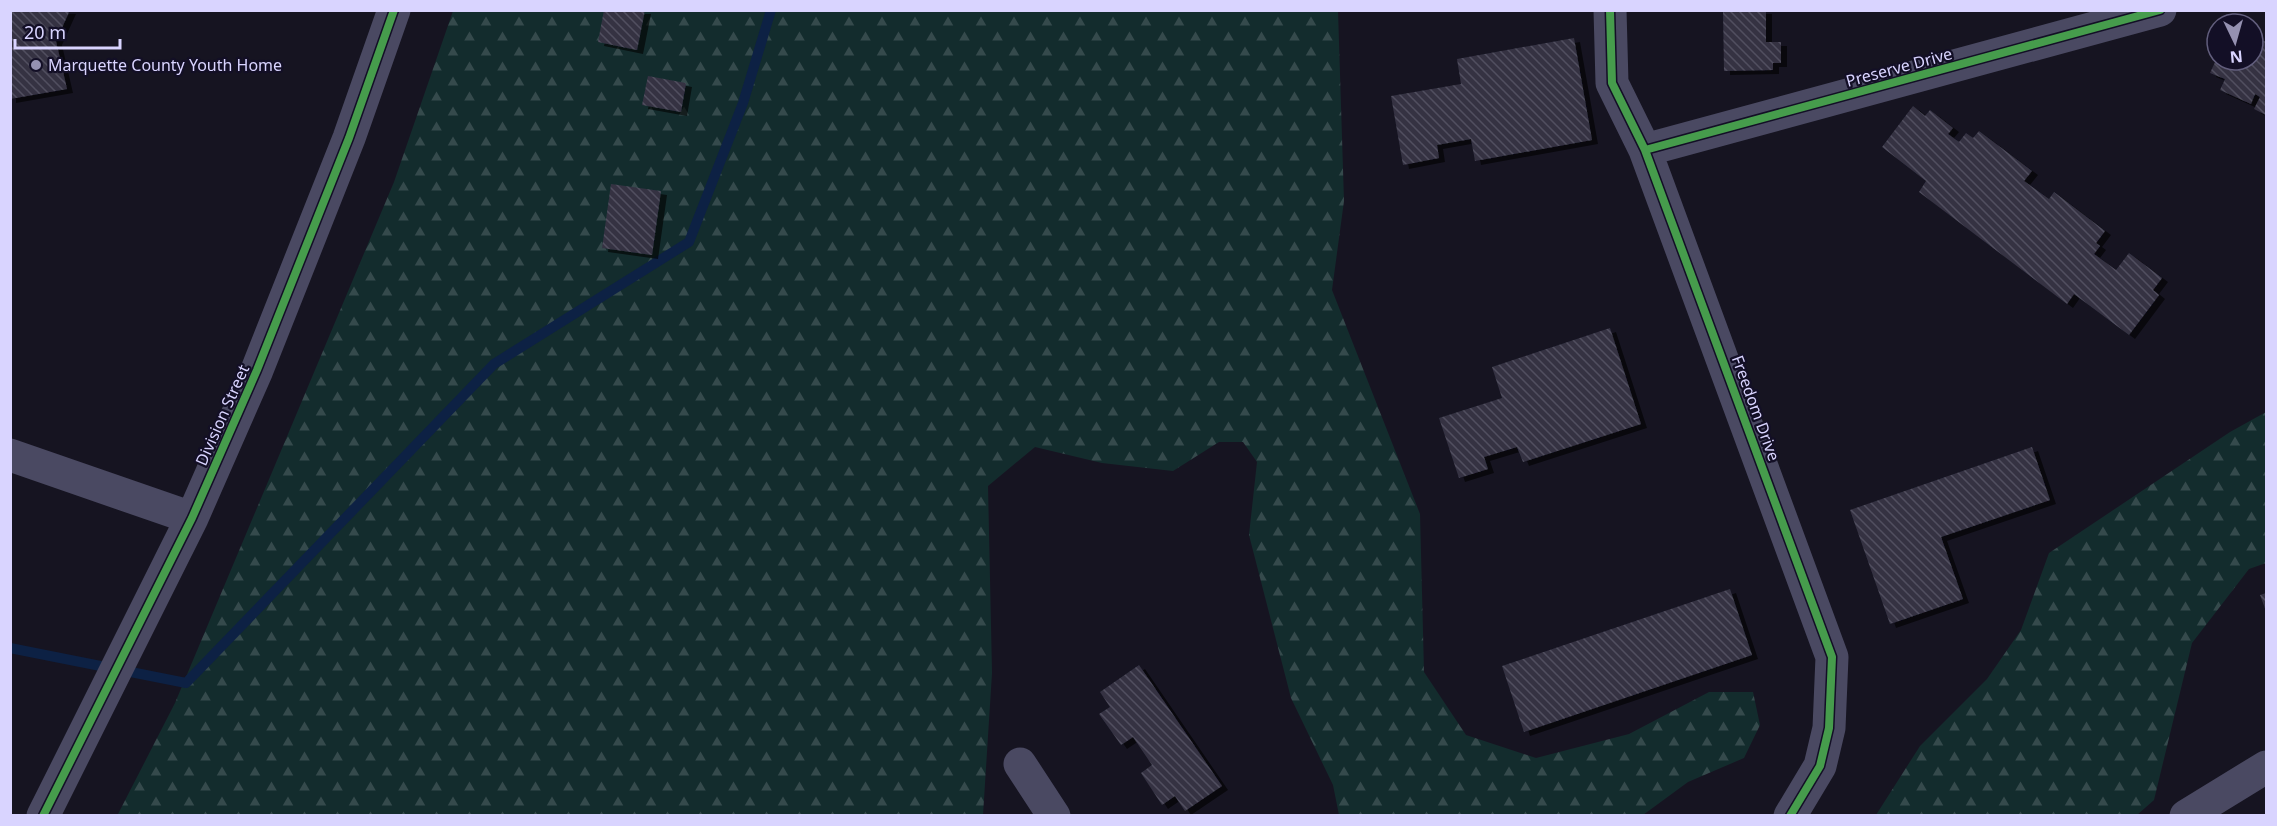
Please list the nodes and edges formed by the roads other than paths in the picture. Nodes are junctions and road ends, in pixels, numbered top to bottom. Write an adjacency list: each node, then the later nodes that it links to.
1 (394, 10): 6 (street, Division Street)
2 (1610, 10): 4 (street, Freedom Drive)
3 (2160, 10): 4 (street, Preserve Drive)
4 (1645, 150): 11 (street, Freedom Drive)
5 (10, 455): 6 (street)
6 (192, 518): 9 (street, Division Street)
7 (1020, 764): 10 (street)
8 (2266, 768): 12 (street)
9 (43, 816)
10 (1053, 816)
11 (1790, 816)
12 (2186, 816)

